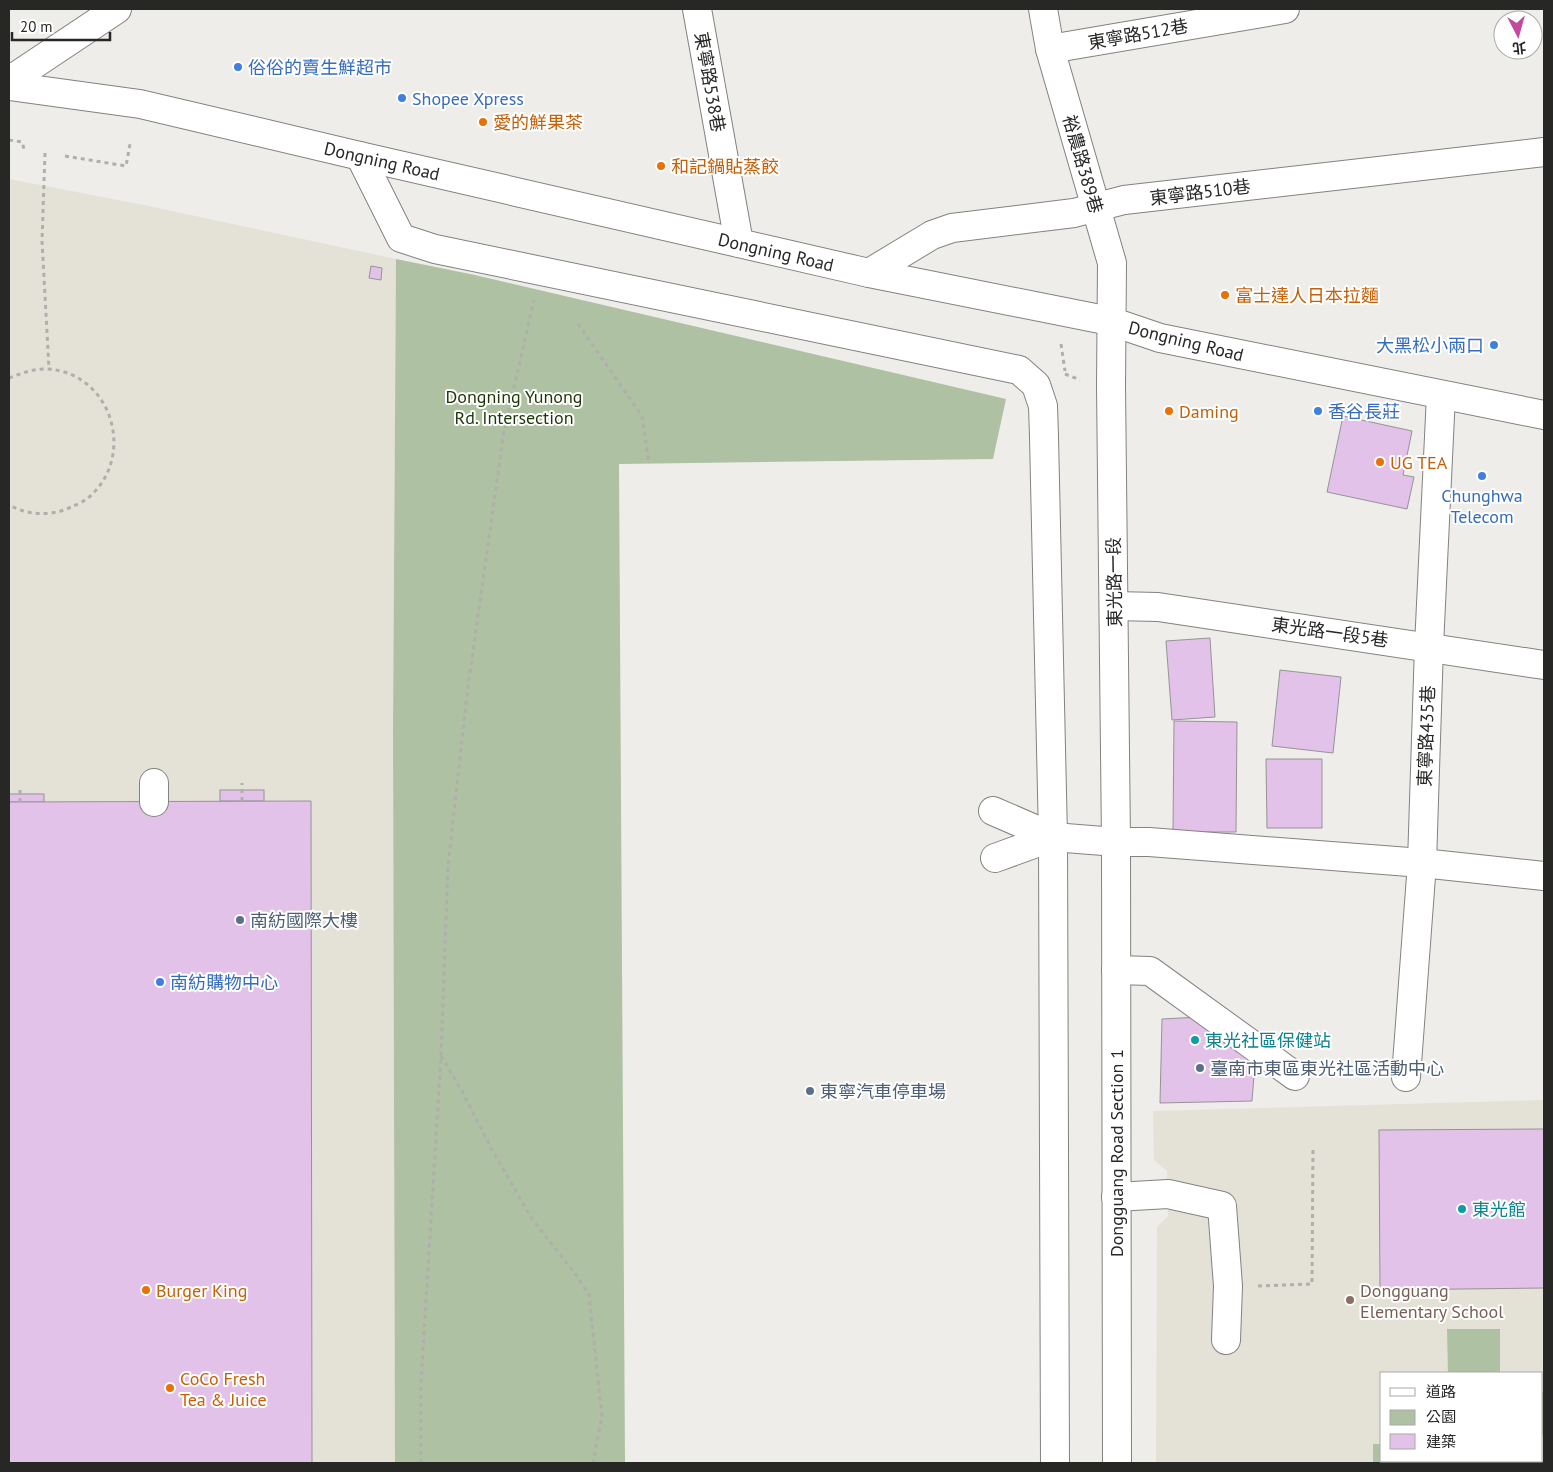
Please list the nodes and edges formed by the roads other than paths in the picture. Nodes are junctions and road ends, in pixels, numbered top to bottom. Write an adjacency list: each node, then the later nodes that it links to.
1 (117, 9): 6 (street)
2 (696, 9): 11 (street, 東寧路538巷)
3 (1043, 9): 5 (street, 裕農路389巷)
4 (1285, 9): 5 (street, 東寧路512巷)
5 (1050, 49): 10 (street, 裕農路389巷)
6 (9, 81)
7 (9, 86): 9 (street, Dongning Road)
8 (1544, 152): 10 (street, 東寧路510巷)
9 (360, 156): 11 (street, Dongning Road); 20 (street)
10 (1096, 208): 12 (street, 東寧路510巷); 13 (street, 裕農路389巷)
11 (739, 243): 12 (street, Dongning Road)
12 (869, 273): 13 (street, Dongning Road)
13 (1110, 321): 14 (street, Dongning Road); 16 (street, 東光路一段)
14 (1441, 395): 15 (street, Dongning Road); 17 (street, 東寧路435巷)
15 (1544, 416)
16 (1114, 606): 17 (street, 東光路一段5巷); 21 (street, 東光路一段)
17 (1429, 646): 18 (street, 東光路一段5巷); 23 (street, 東寧路435巷)
18 (1544, 665)
19 (993, 811): 20 (street)
20 (1053, 837): 21 (street); 22 (street); 30 (street)
21 (1116, 842): 23 (street); 25 (street, Dongguang Road Section 1)
22 (995, 858)
23 (1422, 862): 24 (street); 27 (street, 東寧路435巷)
24 (1544, 876)
25 (1116, 970): 26 (street); 28 (street, Dongguang Road Section 1)
26 (1295, 1076)
27 (1406, 1077)
28 (1116, 1197): 29 (street); 31 (street, Dongguang Road Section 1)
29 (1226, 1340)
30 (1055, 1463)
31 (1117, 1463)

